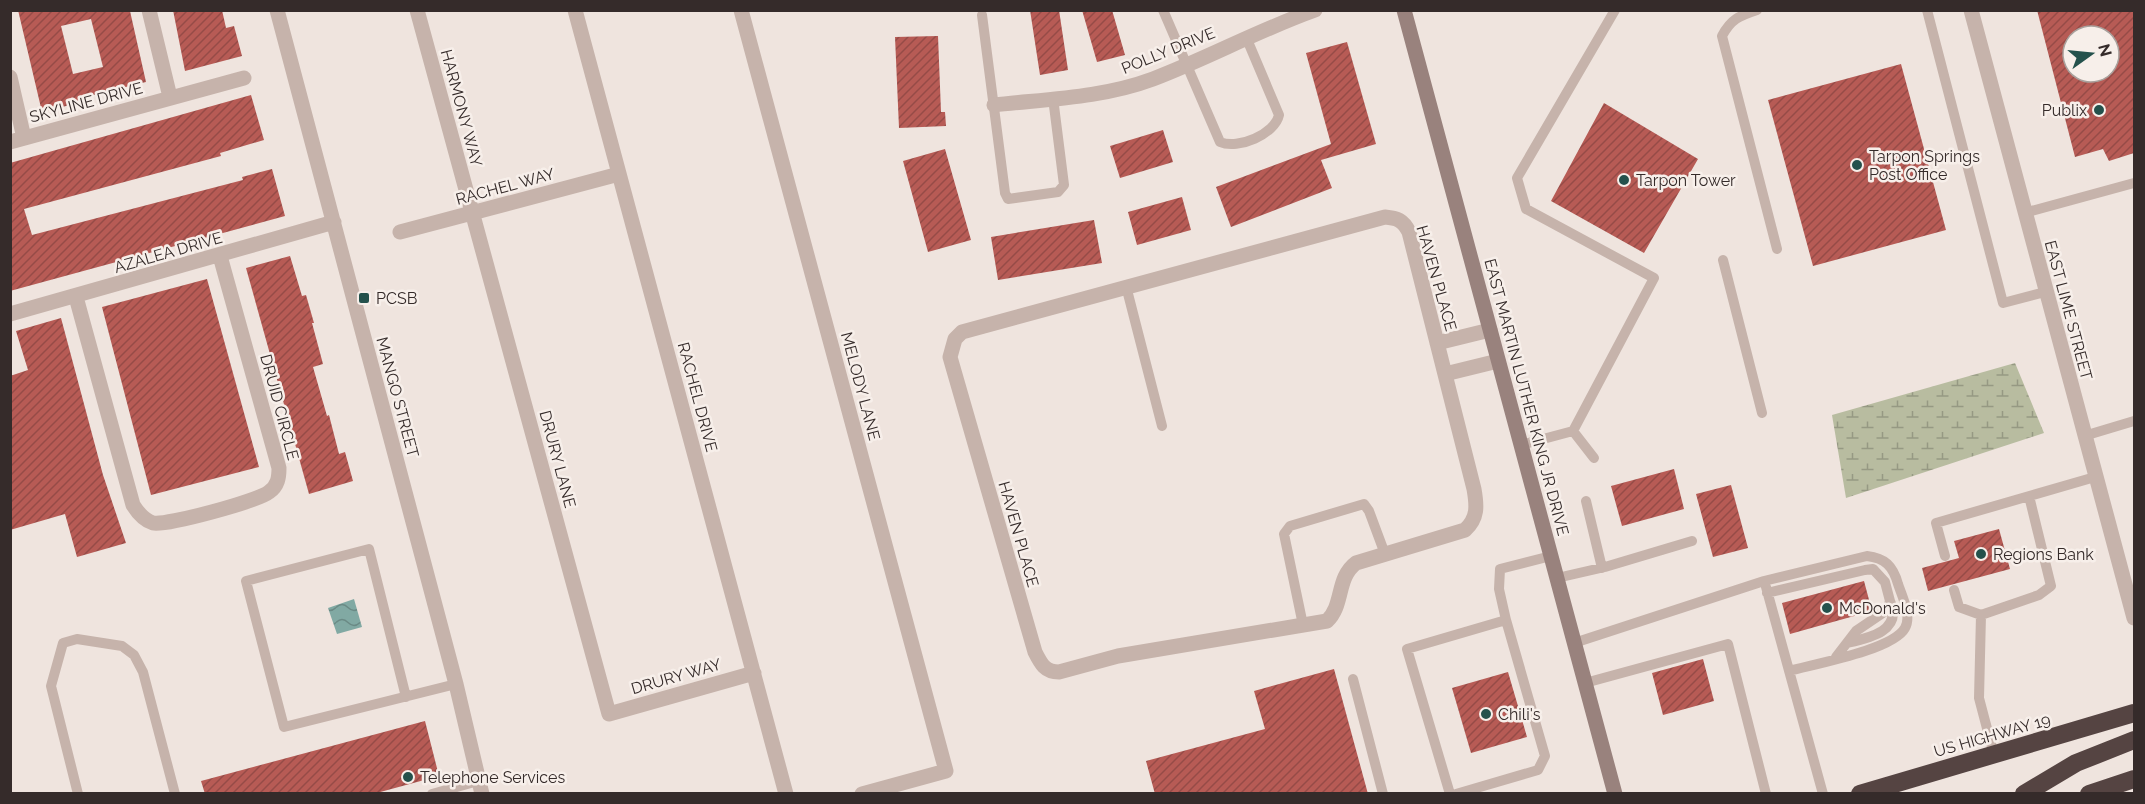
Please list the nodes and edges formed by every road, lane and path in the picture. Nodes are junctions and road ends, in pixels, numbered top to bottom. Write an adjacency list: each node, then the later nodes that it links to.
1 (149, 10): 18 (street)
2 (277, 10): 26 (street, MANGO STREET)
3 (417, 10): 25 (street, HARMONY WAY)
4 (575, 10): 22 (street, RACHEL DRIVE)
5 (741, 10): 82 (street, MELODY LANE)
6 (1163, 10): 15 (lane)
7 (1315, 10): 14 (street, POLLY DRIVE)
8 (1404, 10): 35 (street, EAST MARTIN LUTHER KING JR DRIVE)
9 (1615, 10): 42 (lane)
10 (1757, 10): 28 (lane)
11 (1927, 10): 32 (lane)
12 (1971, 10): 24 (street, EAST LIME STREET)
13 (982, 15): 20 (lane)
14 (1246, 37): 15 (street, POLLY DRIVE); 15 (lane)
15 (1186, 64): 19 (street, POLLY DRIVE)
16 (10, 77): 21 (street)
17 (244, 78): 18 (street, SKYLINE DRIVE)
18 (170, 97): 21 (street, SKYLINE DRIVE)
19 (1053, 98): 20 (street, POLLY DRIVE); 20 (lane)
20 (994, 105)
21 (17, 140)
22 (619, 174): 25 (street, RACHEL WAY); 67 (street, RACHEL DRIVE)
23 (2134, 183): 24 (lane)
24 (2025, 213): 32 (street, EAST LIME STREET)
25 (472, 214): 27 (street, RACHEL WAY); 73 (street, DRURY LANE)
26 (334, 222): 29 (street, AZALEA DRIVE); 70 (street, MANGO STREET)
27 (400, 232)
28 (1777, 249)
29 (220, 256): 33 (street, AZALEA DRIVE); 33 (street, DRUID CIRCLE)
30 (1723, 260): 39 (lane)
31 (1126, 286): 36 (street, HAVEN PLACE); 41 (lane); 62 (street, HAVEN PLACE)
32 (2045, 292): 43 (street, EAST LIME STREET)
33 (76, 297): 34 (street, AZALEA DRIVE)
34 (10, 314)
35 (1490, 330): 36 (street); 37 (street, EAST MARTIN LUTHER KING JR DRIVE)
36 (1437, 343): 38 (street, HAVEN PLACE)
37 (1498, 361): 38 (street); 44 (street, EAST MARTIN LUTHER KING JR DRIVE)
38 (1445, 374): 50 (street, HAVEN PLACE)
39 (1762, 413)
40 (2134, 422): 43 (lane)
41 (1162, 426)
42 (1573, 431): 44 (lane); 45 (lane)
43 (2084, 436): 46 (street, EAST LIME STREET)
44 (1521, 445): 51 (street, EAST MARTIN LUTHER KING JR DRIVE)
45 (1594, 458)
46 (2095, 477): 47 (lane); 60 (street, EAST LIME STREET)
47 (2029, 496): 52 (lane); 59 (lane)
48 (1586, 501): 53 (lane)
49 (1692, 541): 53 (lane)
50 (1385, 555): 62 (street, HAVEN PLACE); 62 (lane)
51 (1551, 556): 54 (street, EAST MARTIN LUTHER KING JR DRIVE); 61 (lane)
52 (1945, 556)
53 (1602, 568): 54 (lane)
54 (1557, 578): 63 (street, EAST MARTIN LUTHER KING JR DRIVE)
55 (1764, 581): 57 (lane); 63 (lane); 65 (lane)
56 (1954, 590): 59 (lane)
57 (1767, 593): 58 (lane); 66 (lane)
58 (1890, 601): 64 (lane); 64 (lane)
59 (1981, 615): 75 (lane)
60 (2134, 618)
61 (1506, 620): 84 (lane); 85 (lane)
62 (1303, 625)
63 (1574, 643): 69 (street, EAST MARTIN LUTHER KING JR DRIVE)
64 (1847, 643): 65 (lane)
65 (1836, 658): 66 (lane)
66 (1789, 671): 88 (lane)
67 (753, 673): 73 (street, DRURY WAY); 81 (street, RACHEL DRIVE)
68 (1353, 679): 83 (lane)
69 (1585, 683): 86 (street, EAST MARTIN LUTHER KING JR DRIVE); 87 (lane)
70 (456, 684): 71 (lane); 77 (street, MANGO STREET)
71 (406, 697): 71 (lane)
72 (2134, 713): 75 (highway, US HIGHWAY 19)
73 (609, 714)
74 (2134, 740): 90 (highway)
75 (1994, 755): 89 (highway, US HIGHWAY 19)
76 (2134, 780): 91 (highway)
77 (480, 787): 80 (lane)
78 (78, 794): 79 (lane)
79 (175, 794)
80 (432, 794)
81 (786, 794)
82 (862, 794)
83 (1383, 794)
84 (1450, 794)
85 (1456, 794)
86 (1615, 794)
87 (1766, 794)
88 (1823, 794)
89 (1860, 794)
90 (2024, 794)
91 (2089, 794)

